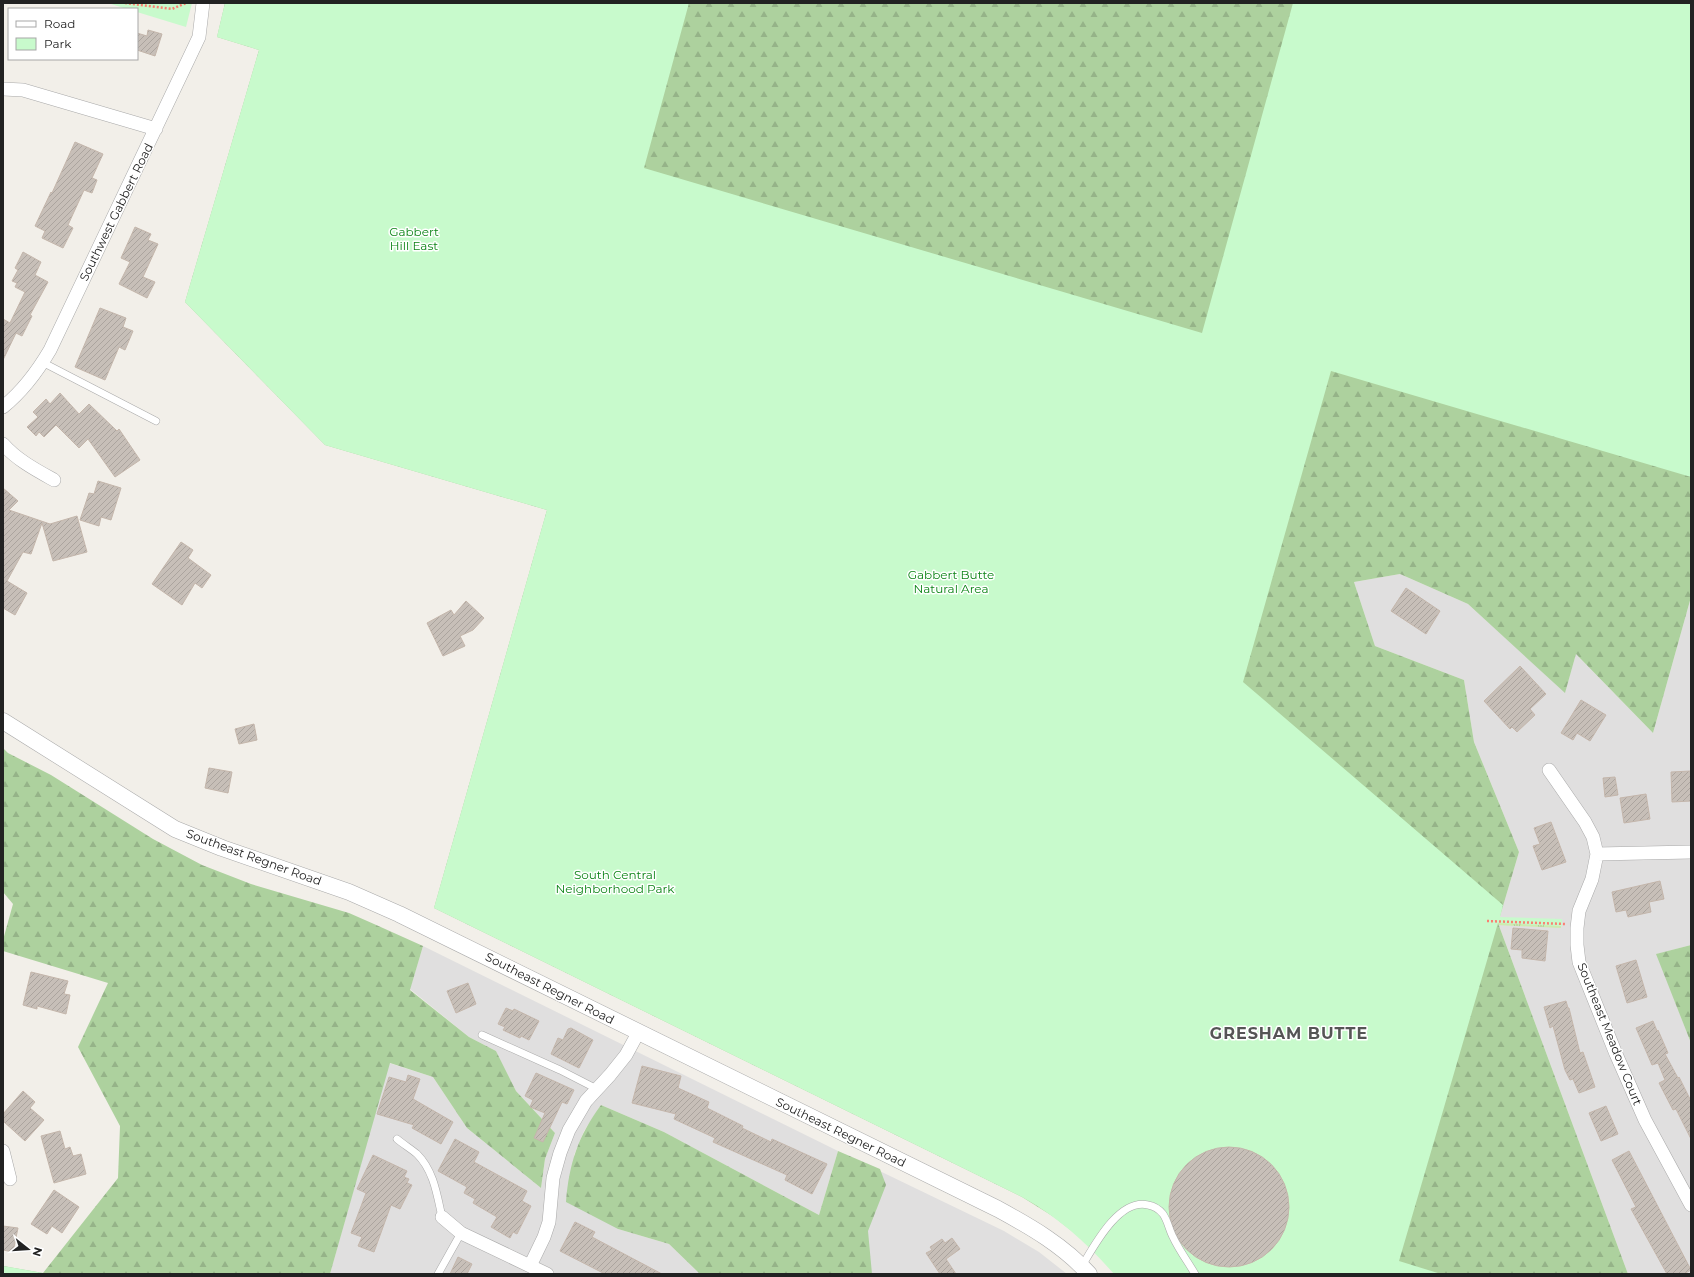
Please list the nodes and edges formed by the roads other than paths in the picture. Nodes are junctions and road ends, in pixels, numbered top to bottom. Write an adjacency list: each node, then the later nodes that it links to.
1 (203, 3): 3 (street, Southwest Gabbert Road)
2 (3, 89): 3 (street)
3 (156, 129): 4 (street, Southwest Gabbert Road)
4 (42, 362): 5 (street, Southwest Gabbert Road); 6 (lane)
5 (3, 407)
6 (156, 421)
7 (3, 444): 8 (street)
8 (54, 480)
9 (3, 721): 13 (street, Southeast Regner Road)
10 (1549, 770): 12 (street, Southeast Meadow Court)
11 (1691, 852): 12 (street)
12 (1597, 854): 19 (street, Southeast Meadow Court)
13 (638, 1033): 15 (street); 23 (street, Southeast Regner Road)
14 (482, 1035): 15 (lane)
15 (597, 1089): 22 (street)
16 (397, 1139): 20 (lane)
17 (3, 1151): 18 (street)
18 (10, 1179)
19 (1691, 1205)
20 (442, 1217): 21 (street)
21 (461, 1233): 22 (street); 24 (lane)
22 (530, 1266): 25 (street)
23 (1085, 1270): 26 (lane)
24 (438, 1274)
25 (547, 1274)
26 (1195, 1274)

